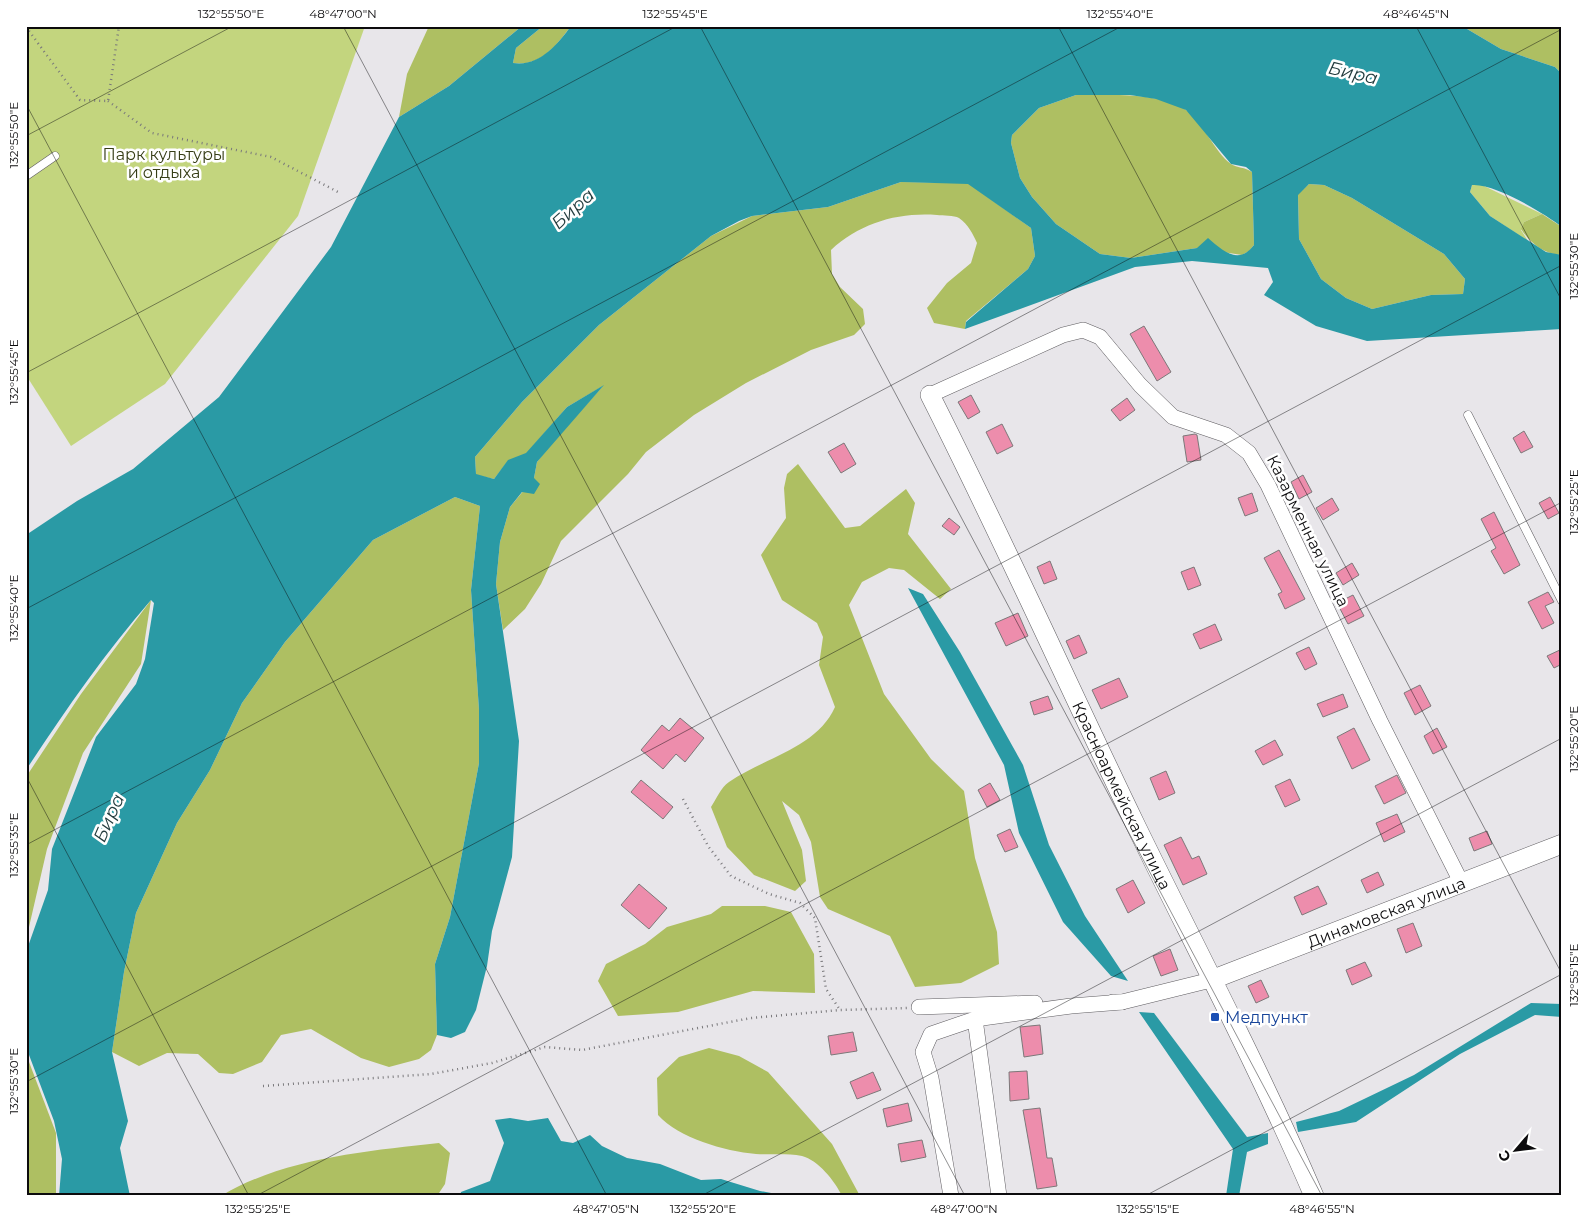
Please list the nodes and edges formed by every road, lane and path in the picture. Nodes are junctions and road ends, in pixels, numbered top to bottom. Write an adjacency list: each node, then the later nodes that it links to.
1 (119, 26): 3 (path)
2 (26, 27): 3 (path)
3 (108, 101): 6 (path)
4 (54, 156): 5 (lane)
5 (26, 176)
6 (338, 192)
7 (930, 395): 12 (street, Казарменная улица); 13 (street, Красноармейская улица)
8 (1468, 415): 9 (lane)
9 (1562, 600)
10 (683, 799): 16 (path)
11 (1562, 844): 12 (street, Динамовская улица)
12 (1462, 884): 13 (street, Динамовская улица)
13 (1211, 980): 14 (street); 21 (street, Красноармейская улица)
14 (1122, 1002): 15 (street); 17 (street)
15 (919, 1007): 16 (path)
16 (840, 1010): 18 (path)
17 (975, 1019): 19 (street); 20 (street)
18 (263, 1086)
19 (950, 1196)
20 (999, 1196)
21 (1314, 1196)

